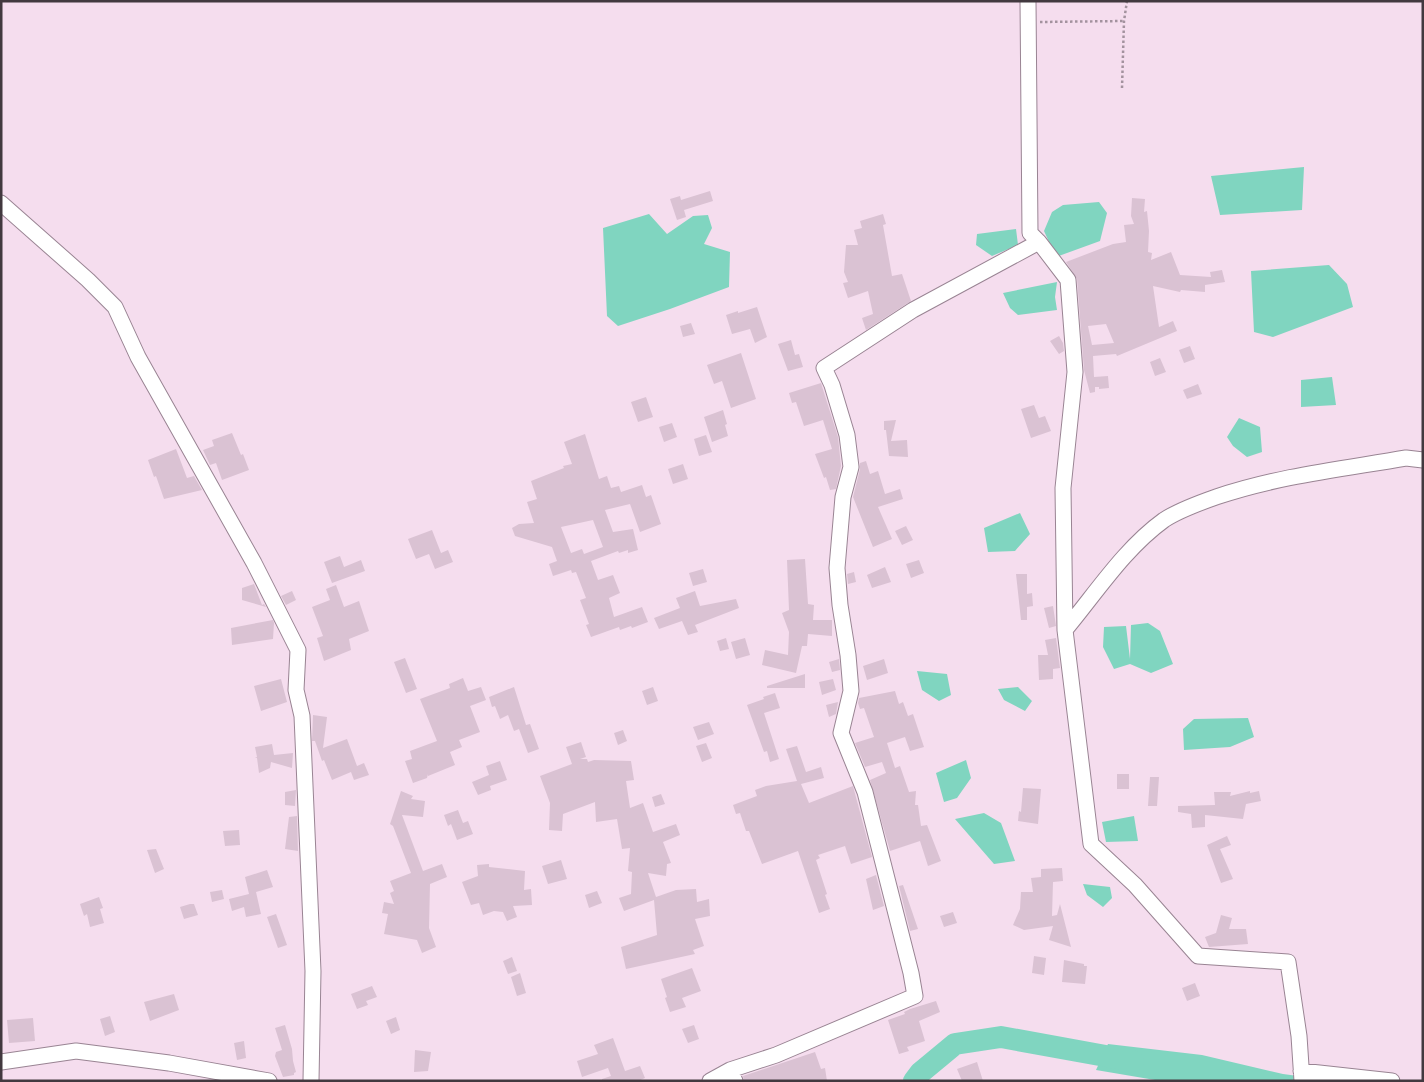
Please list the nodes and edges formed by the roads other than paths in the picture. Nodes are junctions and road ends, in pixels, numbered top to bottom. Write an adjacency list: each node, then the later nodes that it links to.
1 (1028, 1): 3 (street)
2 (1, 203): 10 (street)
3 (1039, 242): 5 (street); 7 (street)
4 (1423, 460): 5 (street)
5 (1065, 630): 8 (street)
6 (1, 1062): 9 (street)
7 (732, 1075): 11 (street)
8 (1301, 1076): 12 (street)
9 (269, 1081)
10 (311, 1081)
11 (710, 1081)
12 (1392, 1081)

